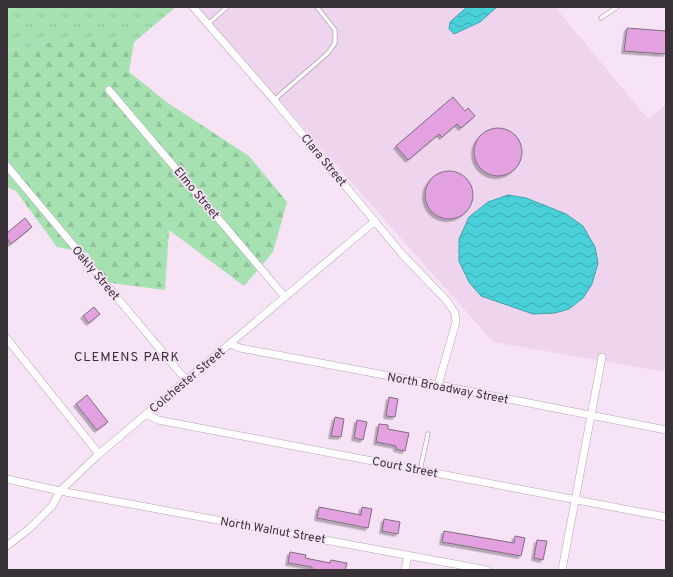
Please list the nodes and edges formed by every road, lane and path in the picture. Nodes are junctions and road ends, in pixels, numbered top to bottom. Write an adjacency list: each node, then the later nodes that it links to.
1 (193, 7): 6 (street, Clara Street)
2 (227, 7): 6 (lane)
3 (317, 7): 8 (lane)
4 (617, 7): 5 (lane)
5 (601, 18)
6 (207, 25): 8 (street, Clara Street)
7 (109, 90): 11 (street, Elmo Street)
8 (274, 100): 10 (street, Clara Street)
9 (7, 166): 15 (street, Oakly Street)
10 (375, 221): 11 (street, Colchester Street); 16 (street, Clara Street)
11 (285, 297): 13 (street, Colchester Street)
12 (7, 339): 21 (street)
13 (231, 344): 15 (street, Colchester Street); 16 (street, North Broadway Street)
14 (602, 357): 18 (street)
15 (186, 380): 17 (street, Colchester Street)
16 (438, 385): 18 (street, North Broadway Street)
17 (146, 414): 21 (street, Colchester Street); 22 (street, Court Street)
18 (590, 416): 19 (street, North Broadway Street); 25 (street)
19 (666, 430)
20 (428, 434): 22 (lane)
21 (99, 454): 24 (street, Colchester Street)
22 (420, 470): 25 (street, Court Street)
23 (7, 479): 24 (street, North Walnut Street)
24 (60, 491): 27 (street, Colchester Street); 28 (street, North Walnut Street)
25 (575, 500): 26 (street, Court Street); 31 (street)
26 (666, 517)
27 (7, 546)
28 (408, 555): 29 (street); 30 (street, North Walnut Street)
29 (405, 570)
30 (487, 570)
31 (562, 570)

